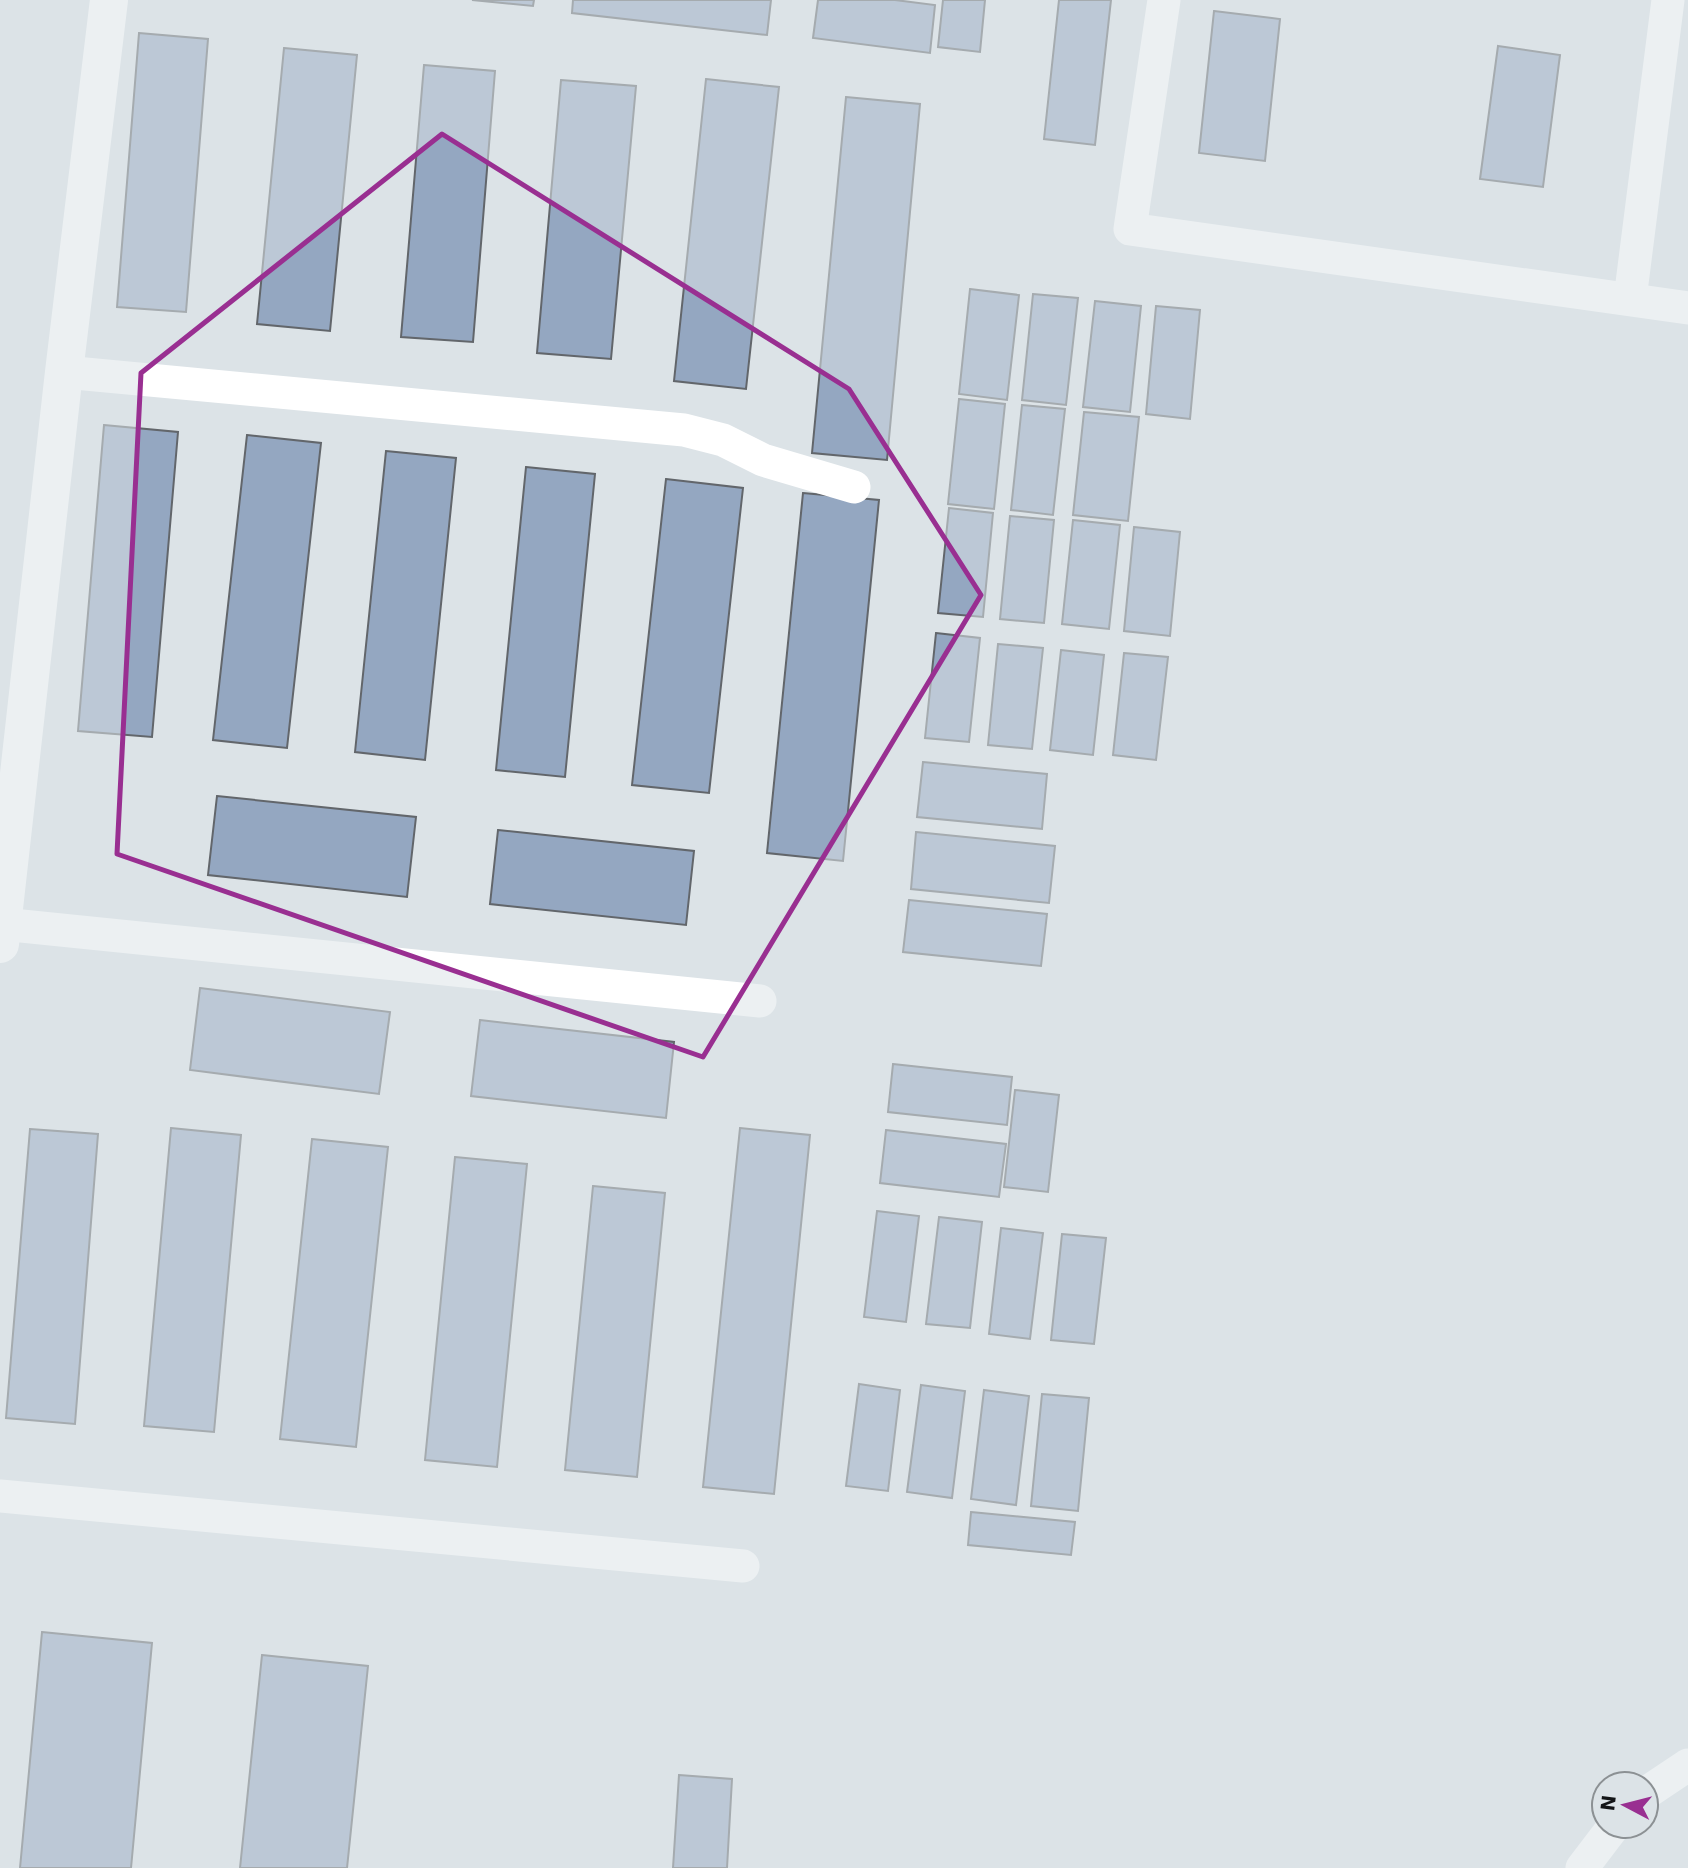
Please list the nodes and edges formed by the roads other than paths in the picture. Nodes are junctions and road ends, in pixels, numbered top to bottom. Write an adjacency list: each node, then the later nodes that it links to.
1 (109, 0): 6 (street)
2 (1164, 0): 4 (street)
3 (1668, 0): 4 (street)
4 (1630, 299): 5 (street)
5 (1688, 308)
6 (64, 372): 7 (street); 8 (street)
7 (854, 487)
8 (1, 934): 9 (street)
9 (760, 1001)
10 (0, 1496): 11 (street)
11 (743, 1566)
12 (1688, 1765): 13 (street)
13 (1660, 1784)
14 (1603, 1840): 15 (street)
15 (1582, 1868)

